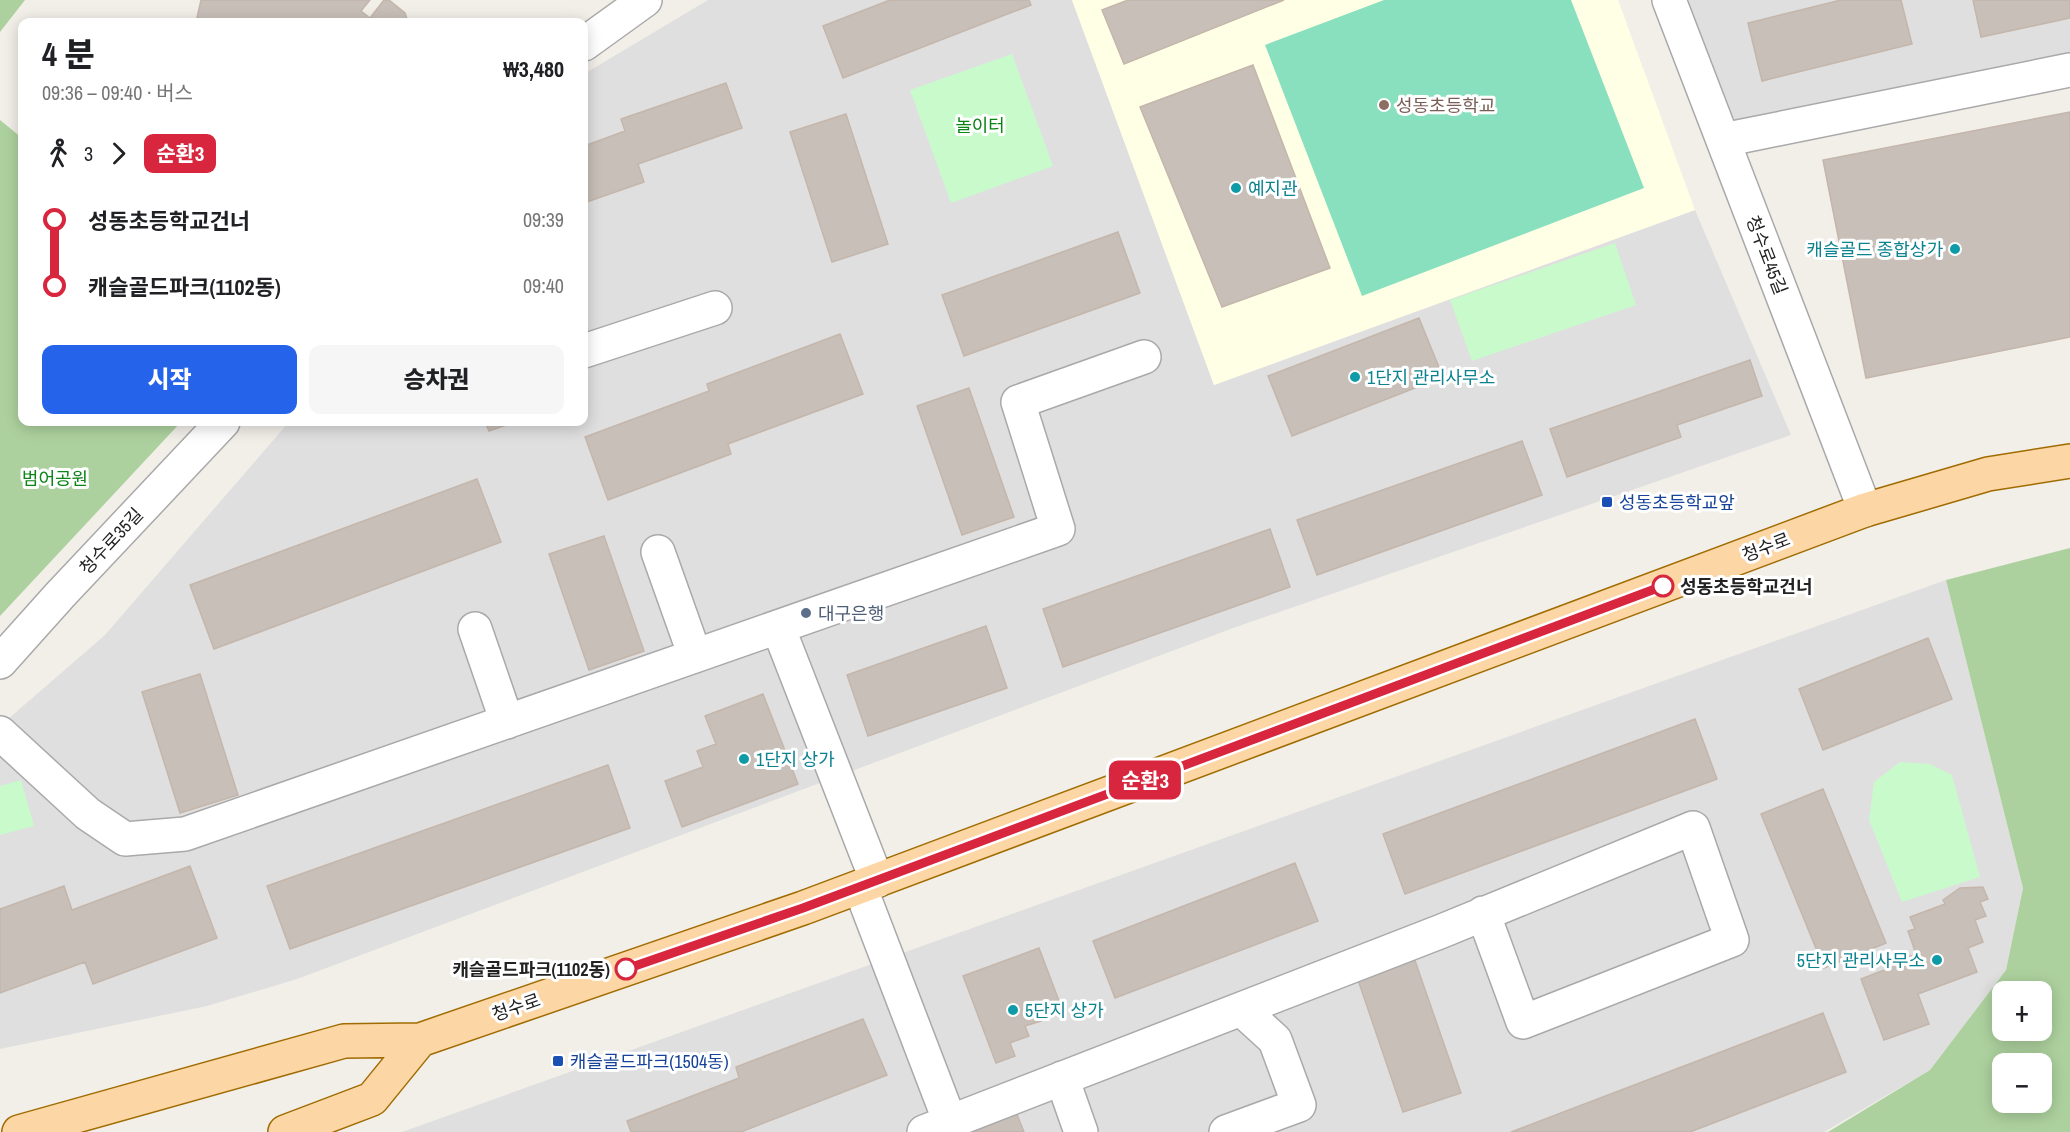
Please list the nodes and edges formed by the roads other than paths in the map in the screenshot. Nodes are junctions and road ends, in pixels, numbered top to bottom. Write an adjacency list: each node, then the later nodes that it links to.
1 (645, 0): 3 (street)
2 (1669, 0): 5 (street, 청수로45길)
3 (588, 41)
4 (2070, 70): 5 (street)
5 (1723, 140): 11 (street, 청수로45길)
6 (715, 308): 7 (street)
7 (588, 350)
8 (1144, 357): 13 (street)
9 (219, 426): 16 (street, 청수로35길)
10 (2070, 461): 11 (main road, 청수로)
11 (1865, 510): 19 (main road, 청수로)
12 (658, 552): 15 (street)
13 (778, 627): 15 (street); 19 (street)
14 (475, 629): 17 (street)
15 (695, 656): 17 (street)
16 (0, 662)
17 (507, 722): 18 (street)
18 (0, 733)
19 (869, 884): 22 (main road, 청수로); 24 (street)
20 (1483, 913): 20 (street); 21 (street)
21 (1240, 1009): 23 (street); 28 (street)
22 (420, 1040): 25 (main road, 청수로); 26 (main road)
23 (1062, 1078): 24 (street); 27 (street)
24 (937, 1127)
25 (19, 1132)
26 (285, 1132)
27 (1082, 1132)
28 (1226, 1132)

